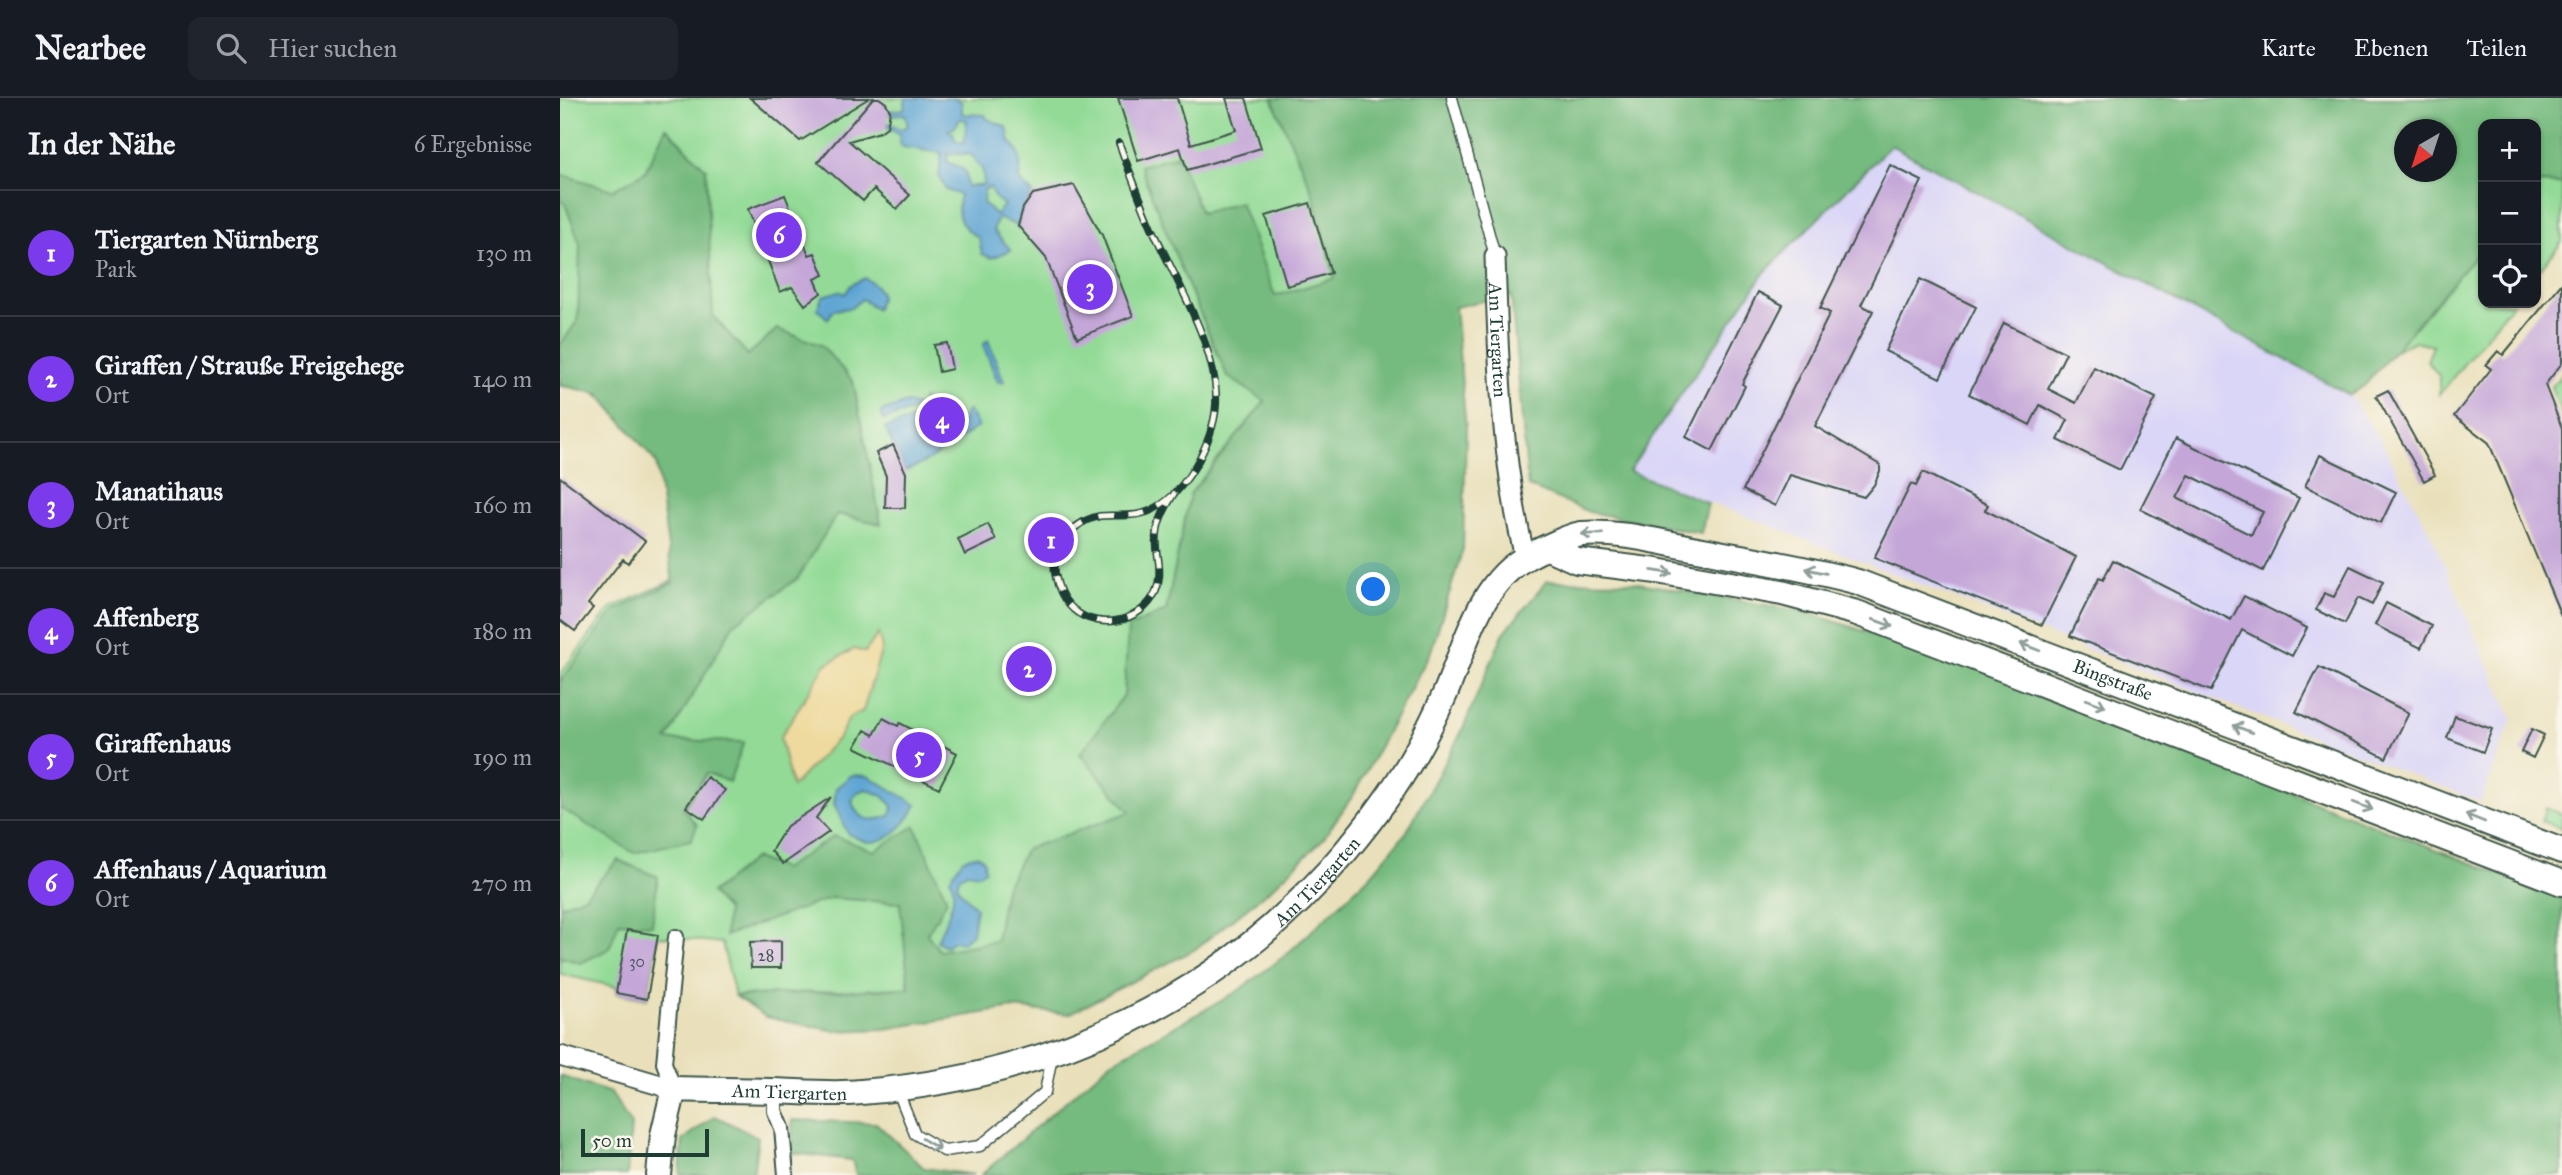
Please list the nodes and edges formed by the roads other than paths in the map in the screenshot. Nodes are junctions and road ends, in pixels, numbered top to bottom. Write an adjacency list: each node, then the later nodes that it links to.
1 (1452, 98): 2 (lane, Am Tiergarten)
2 (1495, 256): 4 (street, Am Tiergarten)
3 (1707, 551): 4 (street, Bingstraße, one-way to 4); 5 (street); 6 (street, Bingstraße, one-way to 3)
4 (1537, 552): 5 (street, Bingstraße, one-way to 5); 11 (street, Am Tiergarten)
5 (1702, 579): 8 (street, Bingstraße, one-way to 8)
6 (2511, 832): 7 (street, Bingstraße); 8 (street)
7 (2562, 851)
8 (2501, 859): 9 (street, Bingstraße)
9 (2562, 883)
10 (676, 937): 14 (street)
11 (1053, 1053): 13 (street, Am Tiergarten); 13 (lane, one-way to 11)
12 (560, 1056): 14 (street)
13 (897, 1088): 15 (street, Am Tiergarten)
14 (674, 1089): 15 (street, Am Tiergarten); 16 (street)
15 (775, 1091): 17 (street)
16 (659, 1175)
17 (786, 1175)

